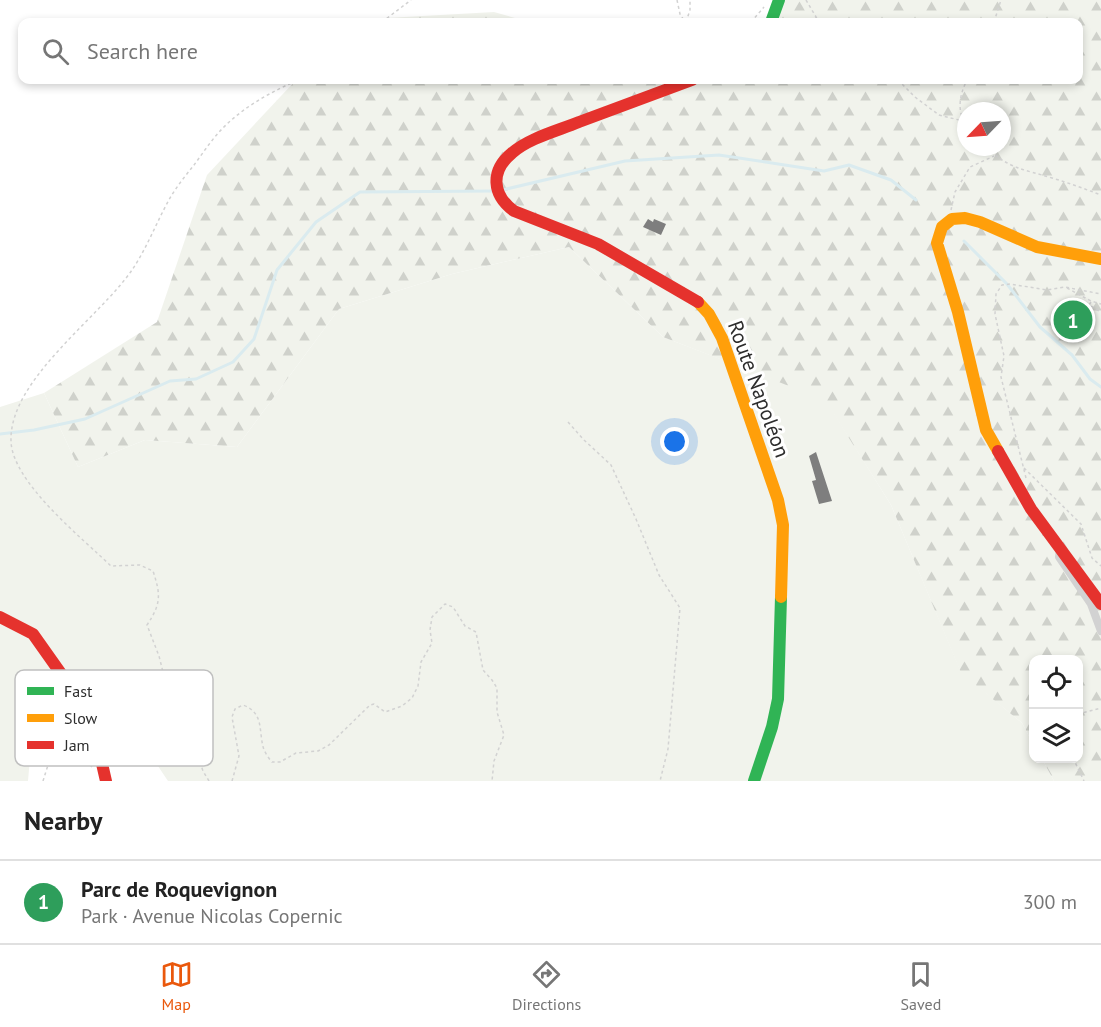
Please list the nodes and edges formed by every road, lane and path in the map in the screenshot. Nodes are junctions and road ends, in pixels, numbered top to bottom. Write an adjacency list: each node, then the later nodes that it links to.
1 (411, 0): 8 (path)
2 (677, 0): 9 (path)
3 (690, 0): 10 (path)
4 (766, 0): 11 (path)
5 (779, 0): 12 (main road)
6 (806, 0): 13 (path)
7 (1000, 0): 14 (path)
8 (387, 18)
9 (683, 18)
10 (687, 18)
11 (755, 18)
12 (772, 18)
13 (817, 18)
14 (995, 18)
15 (289, 84): 40 (path)
16 (681, 84): 53 (main road, Route Napoléon)
17 (902, 84): 20 (path)
18 (965, 84): 19 (path)
19 (960, 102)
20 (957, 119)
21 (992, 156): 24 (path)
22 (995, 156): 23 (path)
23 (1101, 195)
24 (953, 219): 25 (main road); 34 (main road)
25 (1101, 260)
26 (1065, 287): 27 (path); 28 (path); 32 (path)
27 (1101, 294)
28 (1091, 301): 29 (path); 30 (path)
29 (1101, 304)
30 (1101, 312)
31 (568, 422): 52 (path)
32 (1023, 467): 33 (path); 35 (path)
33 (1027, 479)
34 (1060, 549): 36 (main road); 38 (street)
35 (1101, 566)
36 (1101, 604)
37 (0, 616): 39 (main road)
38 (1101, 632)
39 (59, 670)
40 (162, 670)
41 (1101, 708): 42 (path)
42 (1083, 713)
43 (1075, 763): 54 (path)
44 (48, 766): 48 (path)
45 (91, 766): 47 (path)
46 (201, 766): 49 (path)
47 (105, 779)
48 (43, 781)
49 (209, 781)
50 (232, 781): 51 (path)
51 (492, 781)
52 (660, 781)
53 (754, 781)
54 (1084, 781)

